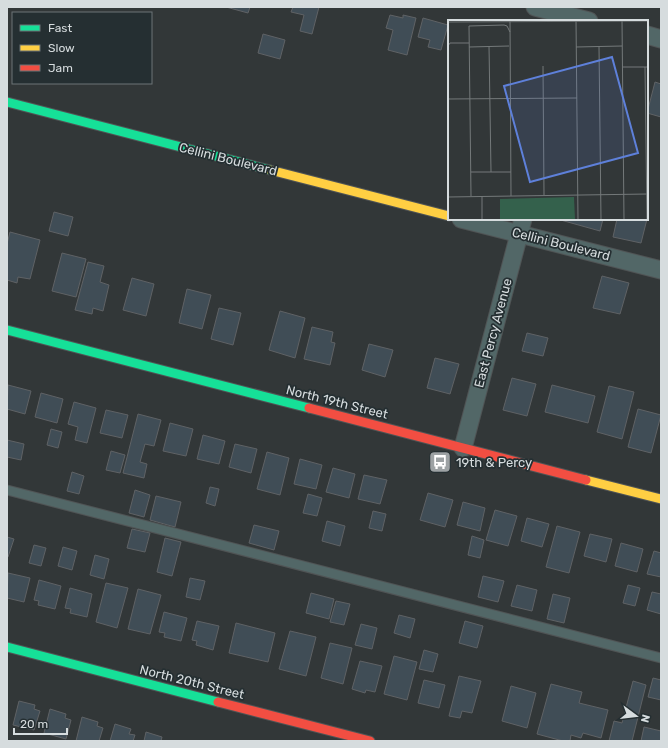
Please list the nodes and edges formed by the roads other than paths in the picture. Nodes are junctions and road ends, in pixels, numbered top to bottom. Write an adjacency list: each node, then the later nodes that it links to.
1 (535, 7): 2 (street)
2 (579, 17)
3 (648, 35): 4 (street)
4 (661, 39)
5 (7, 102): 6 (street, Cellini Boulevard)
6 (448, 216)
7 (470, 220): 8 (street, Cellini Boulevard)
8 (521, 226): 9 (street, Cellini Boulevard); 11 (street, East Percy Avenue)
9 (661, 270)
10 (7, 330): 11 (street, North 19th Street)
11 (463, 448): 13 (street, North 19th Street)
12 (7, 490): 15 (lane)
13 (661, 499)
14 (7, 647): 16 (street, North 20th Street)
15 (661, 658)
16 (370, 741)

